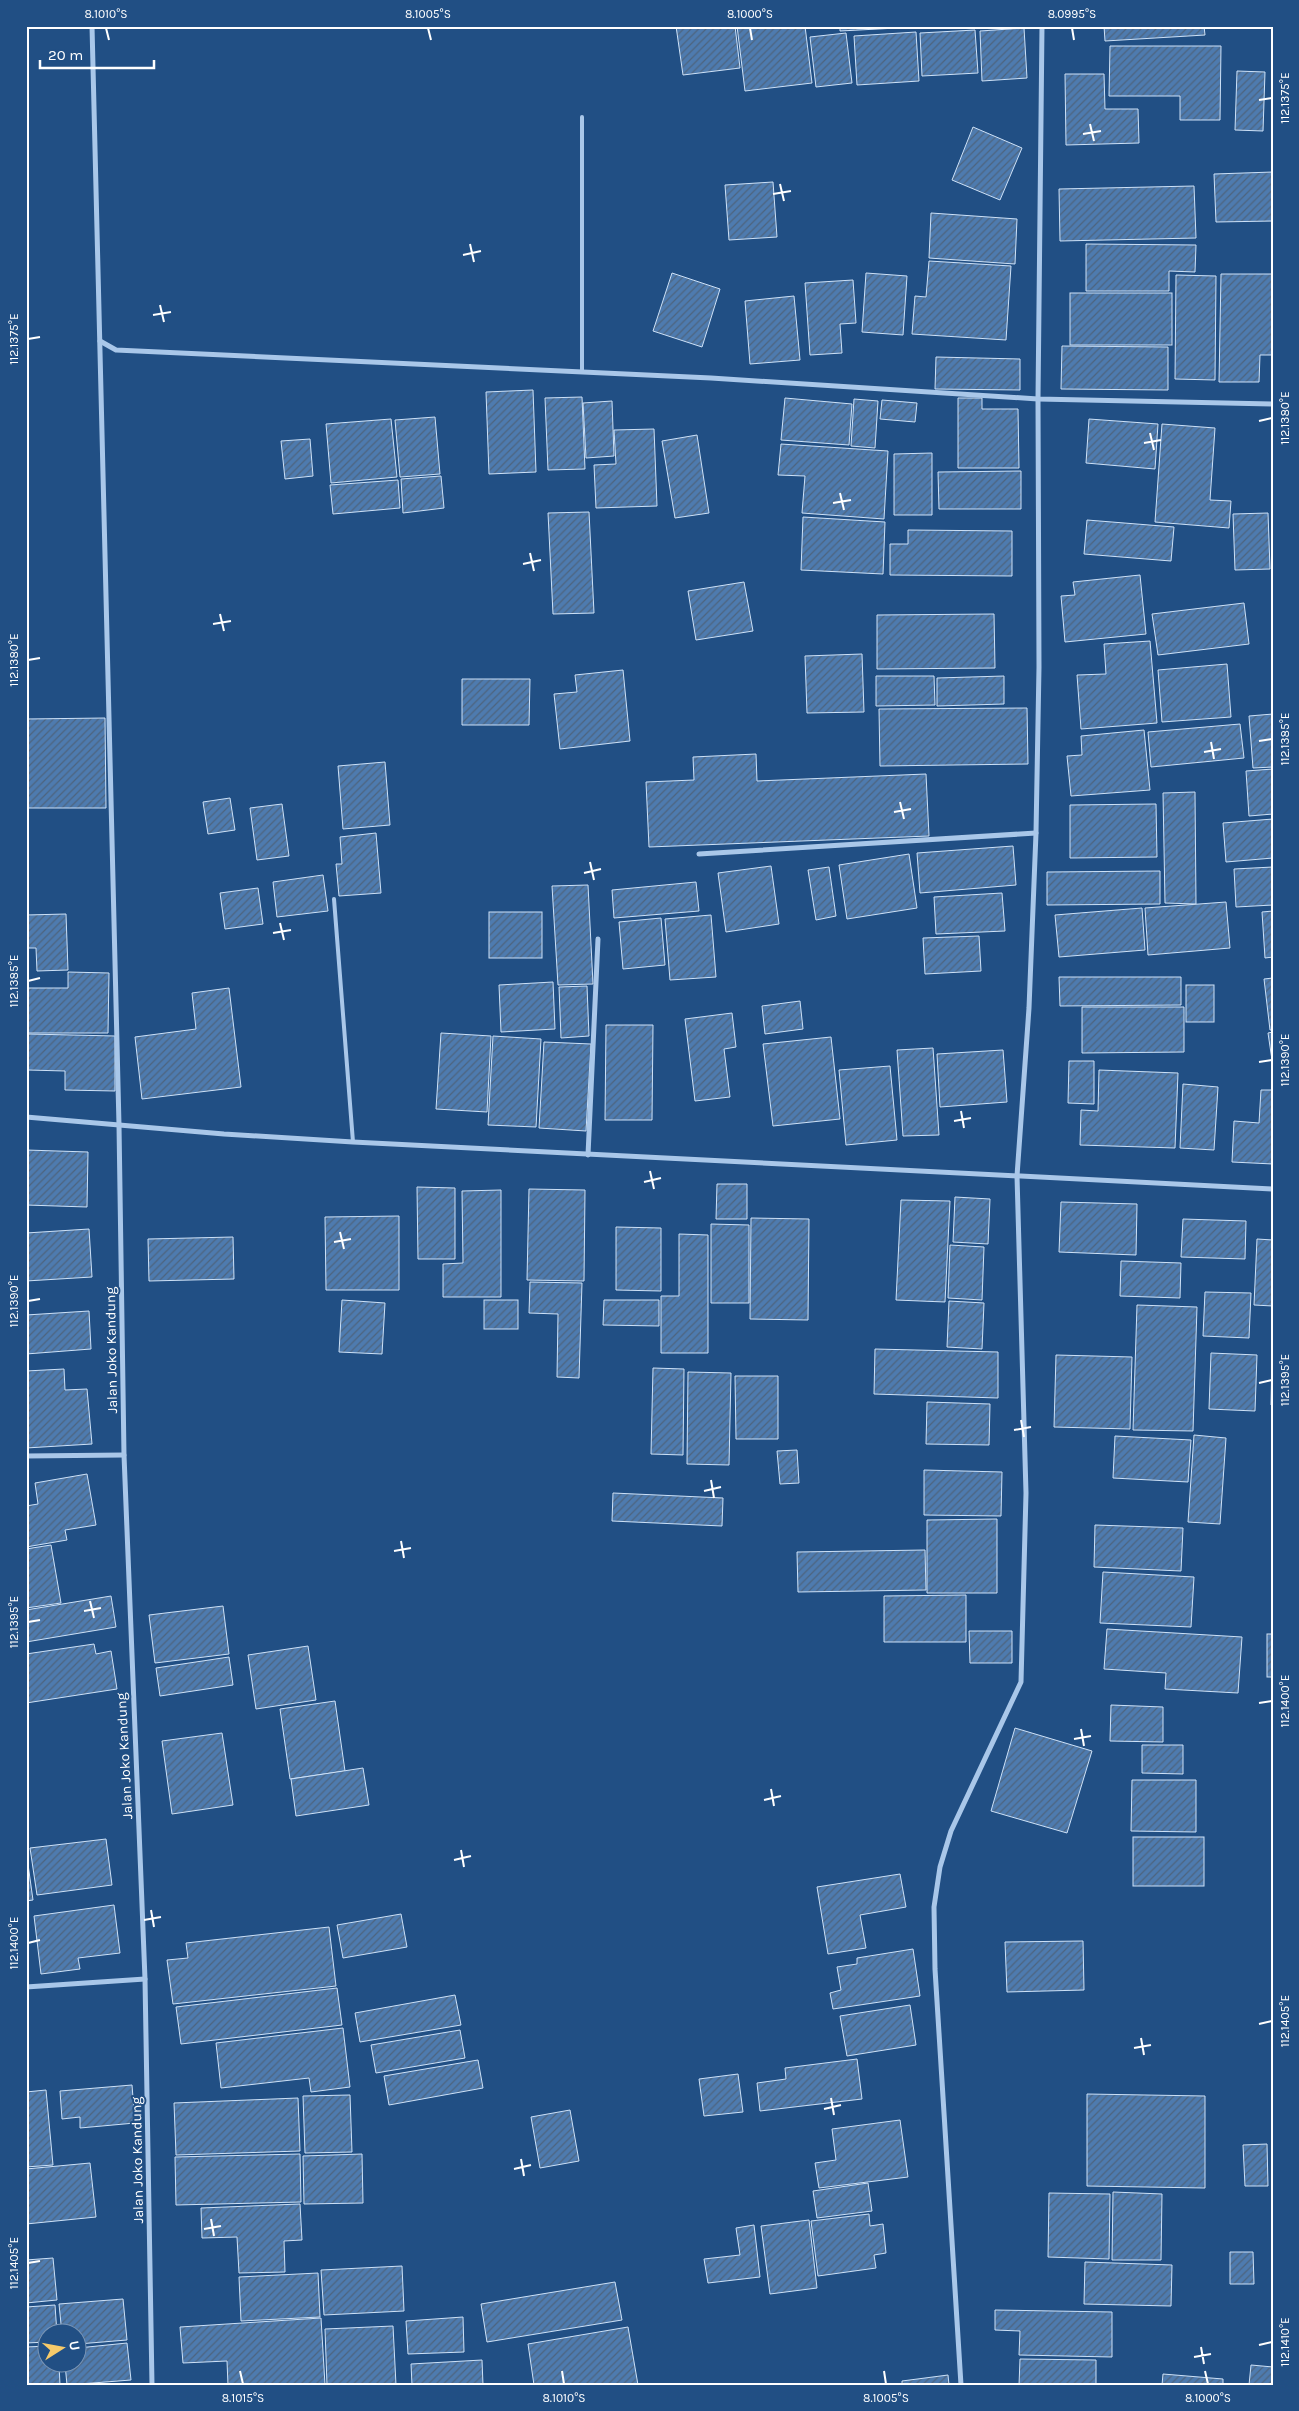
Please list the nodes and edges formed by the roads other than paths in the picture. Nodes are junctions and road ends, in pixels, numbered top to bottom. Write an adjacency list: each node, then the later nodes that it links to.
1 (92, 26): 4 (street, Jalan Joko Kandung)
2 (1042, 26): 6 (street)
3 (582, 118): 5 (lane)
4 (100, 341): 5 (street); 13 (street, Jalan Joko Kandung)
5 (582, 372): 6 (street)
6 (1038, 399): 7 (street); 8 (street)
7 (1273, 404)
8 (1036, 833): 9 (street); 16 (street)
9 (699, 854)
10 (334, 899): 14 (lane)
11 (598, 939): 15 (street)
12 (26, 1117): 13 (street)
13 (119, 1125): 14 (street); 18 (street, Jalan Joko Kandung)
14 (353, 1142): 15 (street)
15 (588, 1155): 16 (street)
16 (1017, 1176): 17 (street); 23 (street)
17 (1273, 1189)
18 (124, 1454): 19 (street); 20 (street, Jalan Joko Kandung)
19 (26, 1456)
20 (145, 1979): 21 (street); 22 (street, Jalan Joko Kandung)
21 (26, 1987)
22 (152, 2385)
23 (961, 2385)

